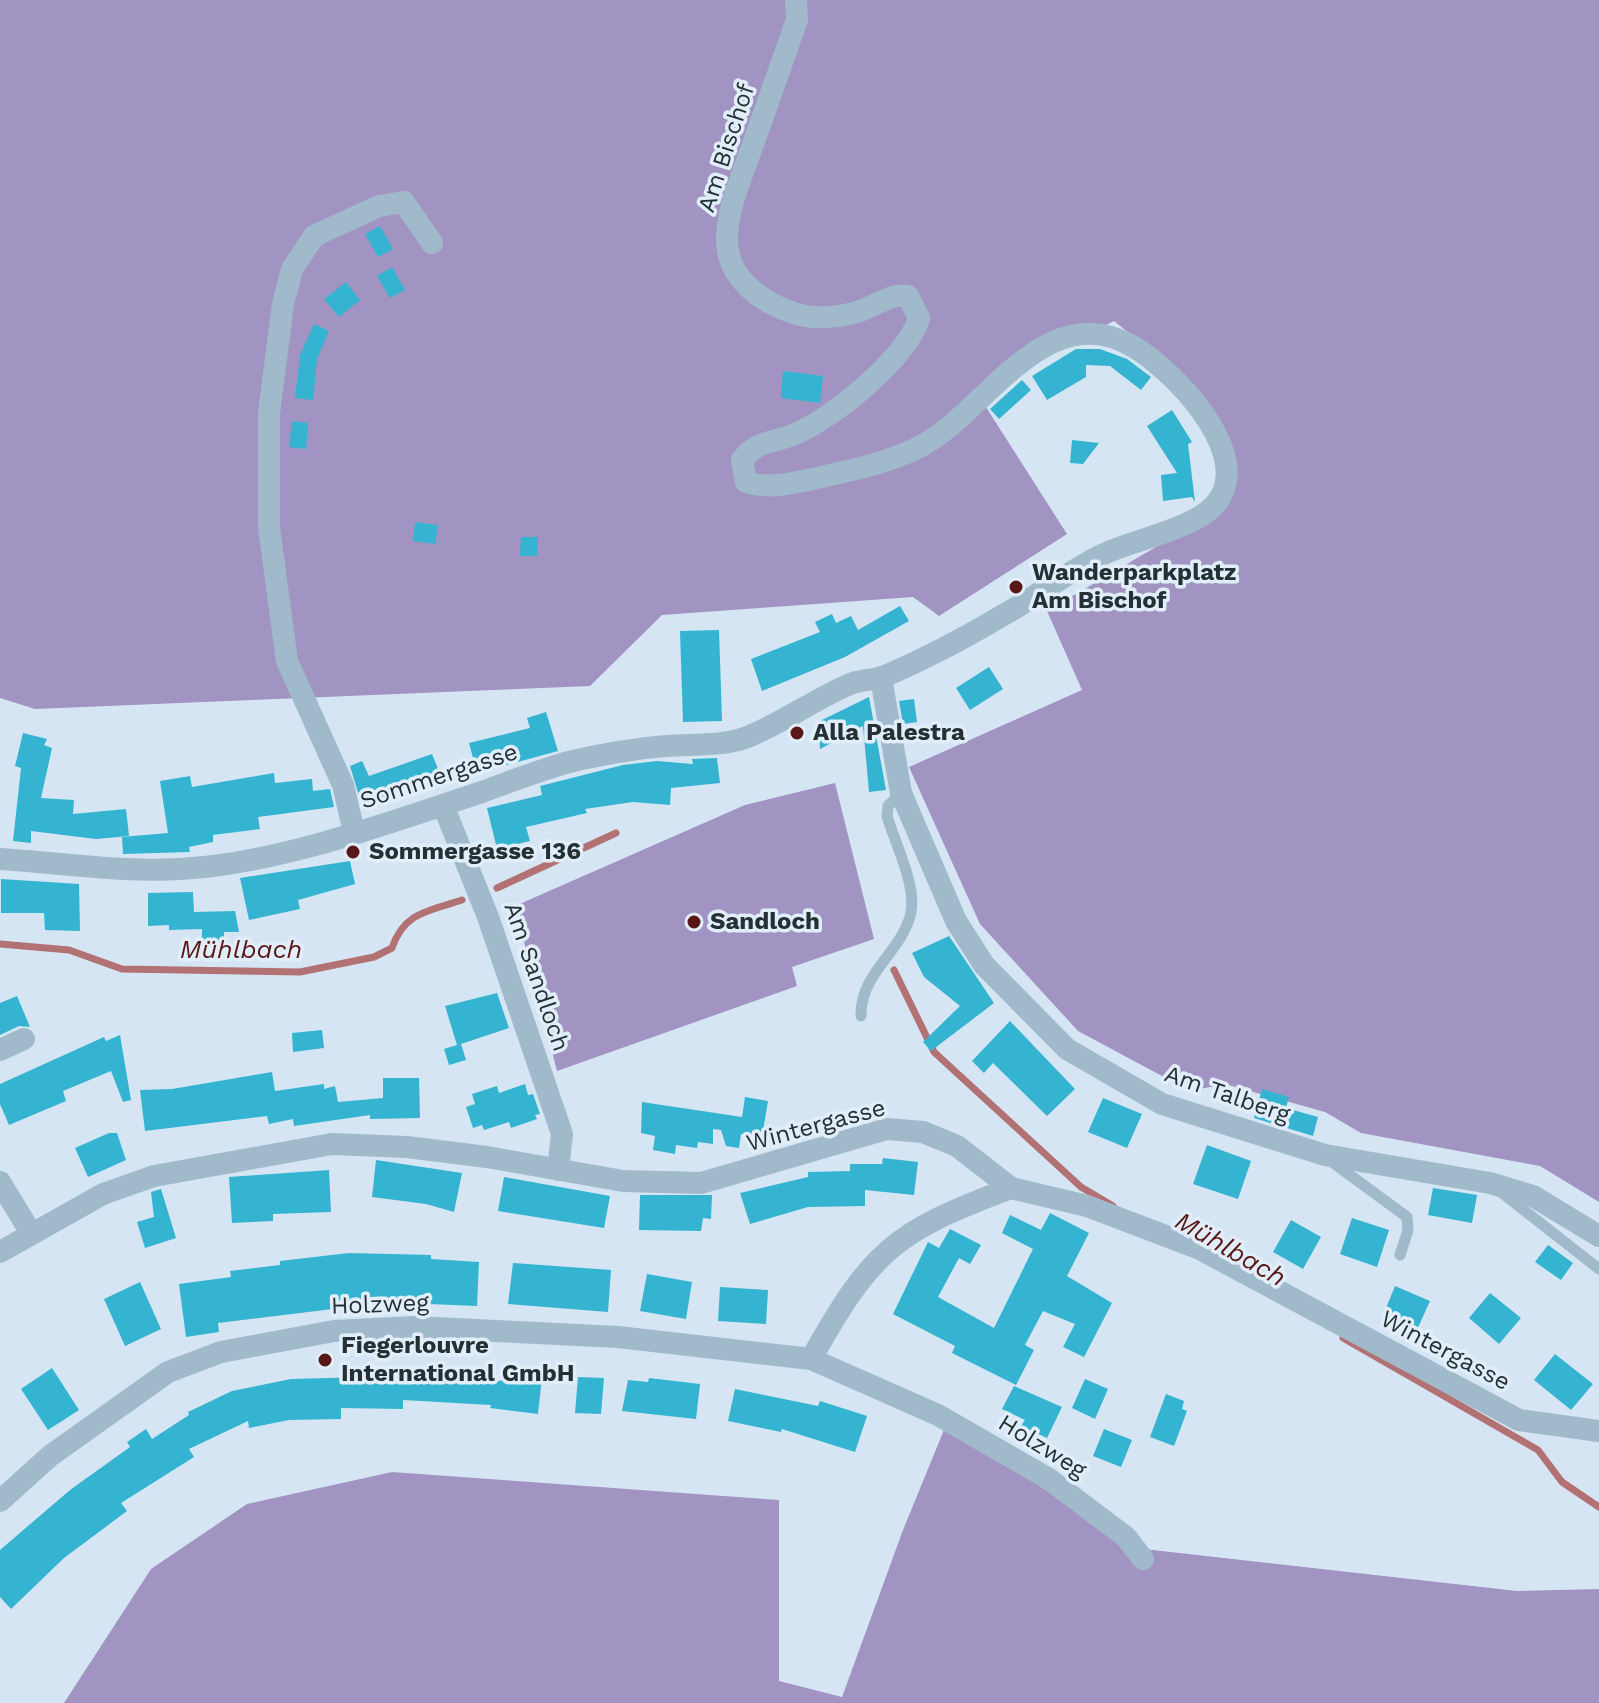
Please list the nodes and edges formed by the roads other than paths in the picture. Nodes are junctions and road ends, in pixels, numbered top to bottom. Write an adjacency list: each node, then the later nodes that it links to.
1 (796, 0): 3 (street, Am Bischof)
2 (432, 243): 6 (street)
3 (881, 678): 4 (street, Am Talberg); 5 (street, Sommergasse)
4 (901, 793): 8 (lane); 11 (street, Am Talberg)
5 (443, 805): 6 (street, Sommergasse); 12 (street, Am Sandloch)
6 (354, 832): 7 (street, Sommergasse)
7 (0, 859)
8 (861, 1016)
9 (24, 1039): 10 (street)
10 (0, 1050)
11 (1325, 1155): 14 (street, Am Talberg); 19 (lane)
12 (558, 1170): 15 (street, Wintergasse); 16 (street, Wintergasse)
13 (0, 1182): 16 (street)
14 (1490, 1183): 17 (street, Am Talberg); 20 (lane)
15 (1011, 1188): 21 (street); 22 (street, Wintergasse)
16 (31, 1233): 18 (street, Wintergasse)
17 (1599, 1236)
18 (0, 1252)
19 (1400, 1255)
20 (1599, 1269)
21 (811, 1359): 23 (street, Holzweg); 24 (street, Holzweg)
22 (1599, 1431)
23 (0, 1501)
24 (1143, 1559)

